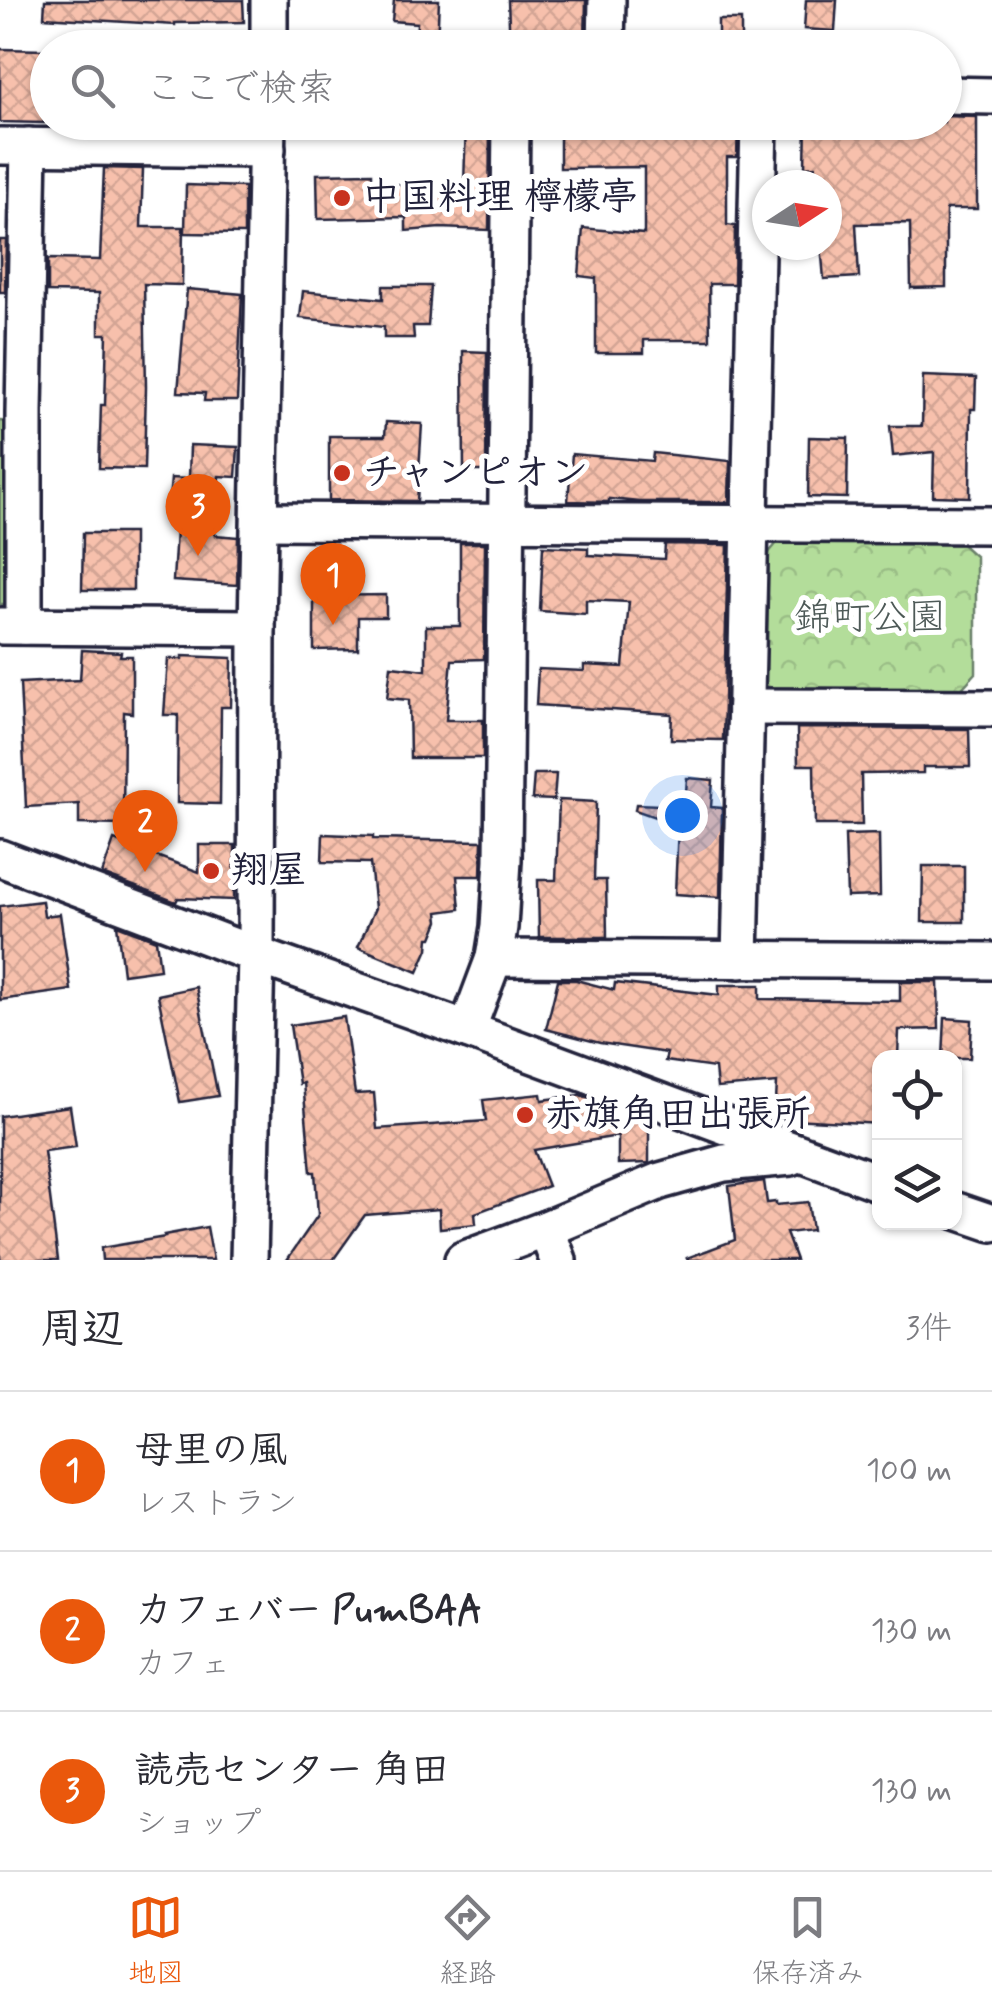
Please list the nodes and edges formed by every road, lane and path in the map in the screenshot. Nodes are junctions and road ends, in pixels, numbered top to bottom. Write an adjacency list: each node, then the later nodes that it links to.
1 (269, 0): 3 (street)
2 (606, 0): 4 (street)
3 (268, 30)
4 (606, 30)
5 (962, 96): 6 (street)
6 (992, 96)
7 (166, 140): 11 (street)
8 (267, 140): 13 (street)
9 (511, 140): 14 (street)
10 (759, 140): 15 (street)
11 (14, 146): 12 (street)
12 (12, 412): 17 (street)
13 (260, 521): 14 (street); 18 (street)
14 (507, 522): 15 (street); 23 (street)
15 (752, 523): 16 (street); 19 (street)
16 (992, 524)
17 (12, 626): 18 (street)
18 (258, 628): 22 (street)
19 (746, 707): 20 (street); 24 (street)
20 (992, 708)
21 (0, 858): 22 (street)
22 (256, 955): 26 (street); 32 (street)
23 (494, 958): 24 (street); 26 (street)
24 (740, 960): 25 (street)
25 (992, 961)
26 (467, 1030): 27 (street)
27 (802, 1156): 28 (street); 31 (street)
28 (872, 1181)
29 (962, 1213): 30 (street)
30 (992, 1223)
31 (552, 1244): 33 (street)
32 (248, 1260)
33 (463, 1260)

